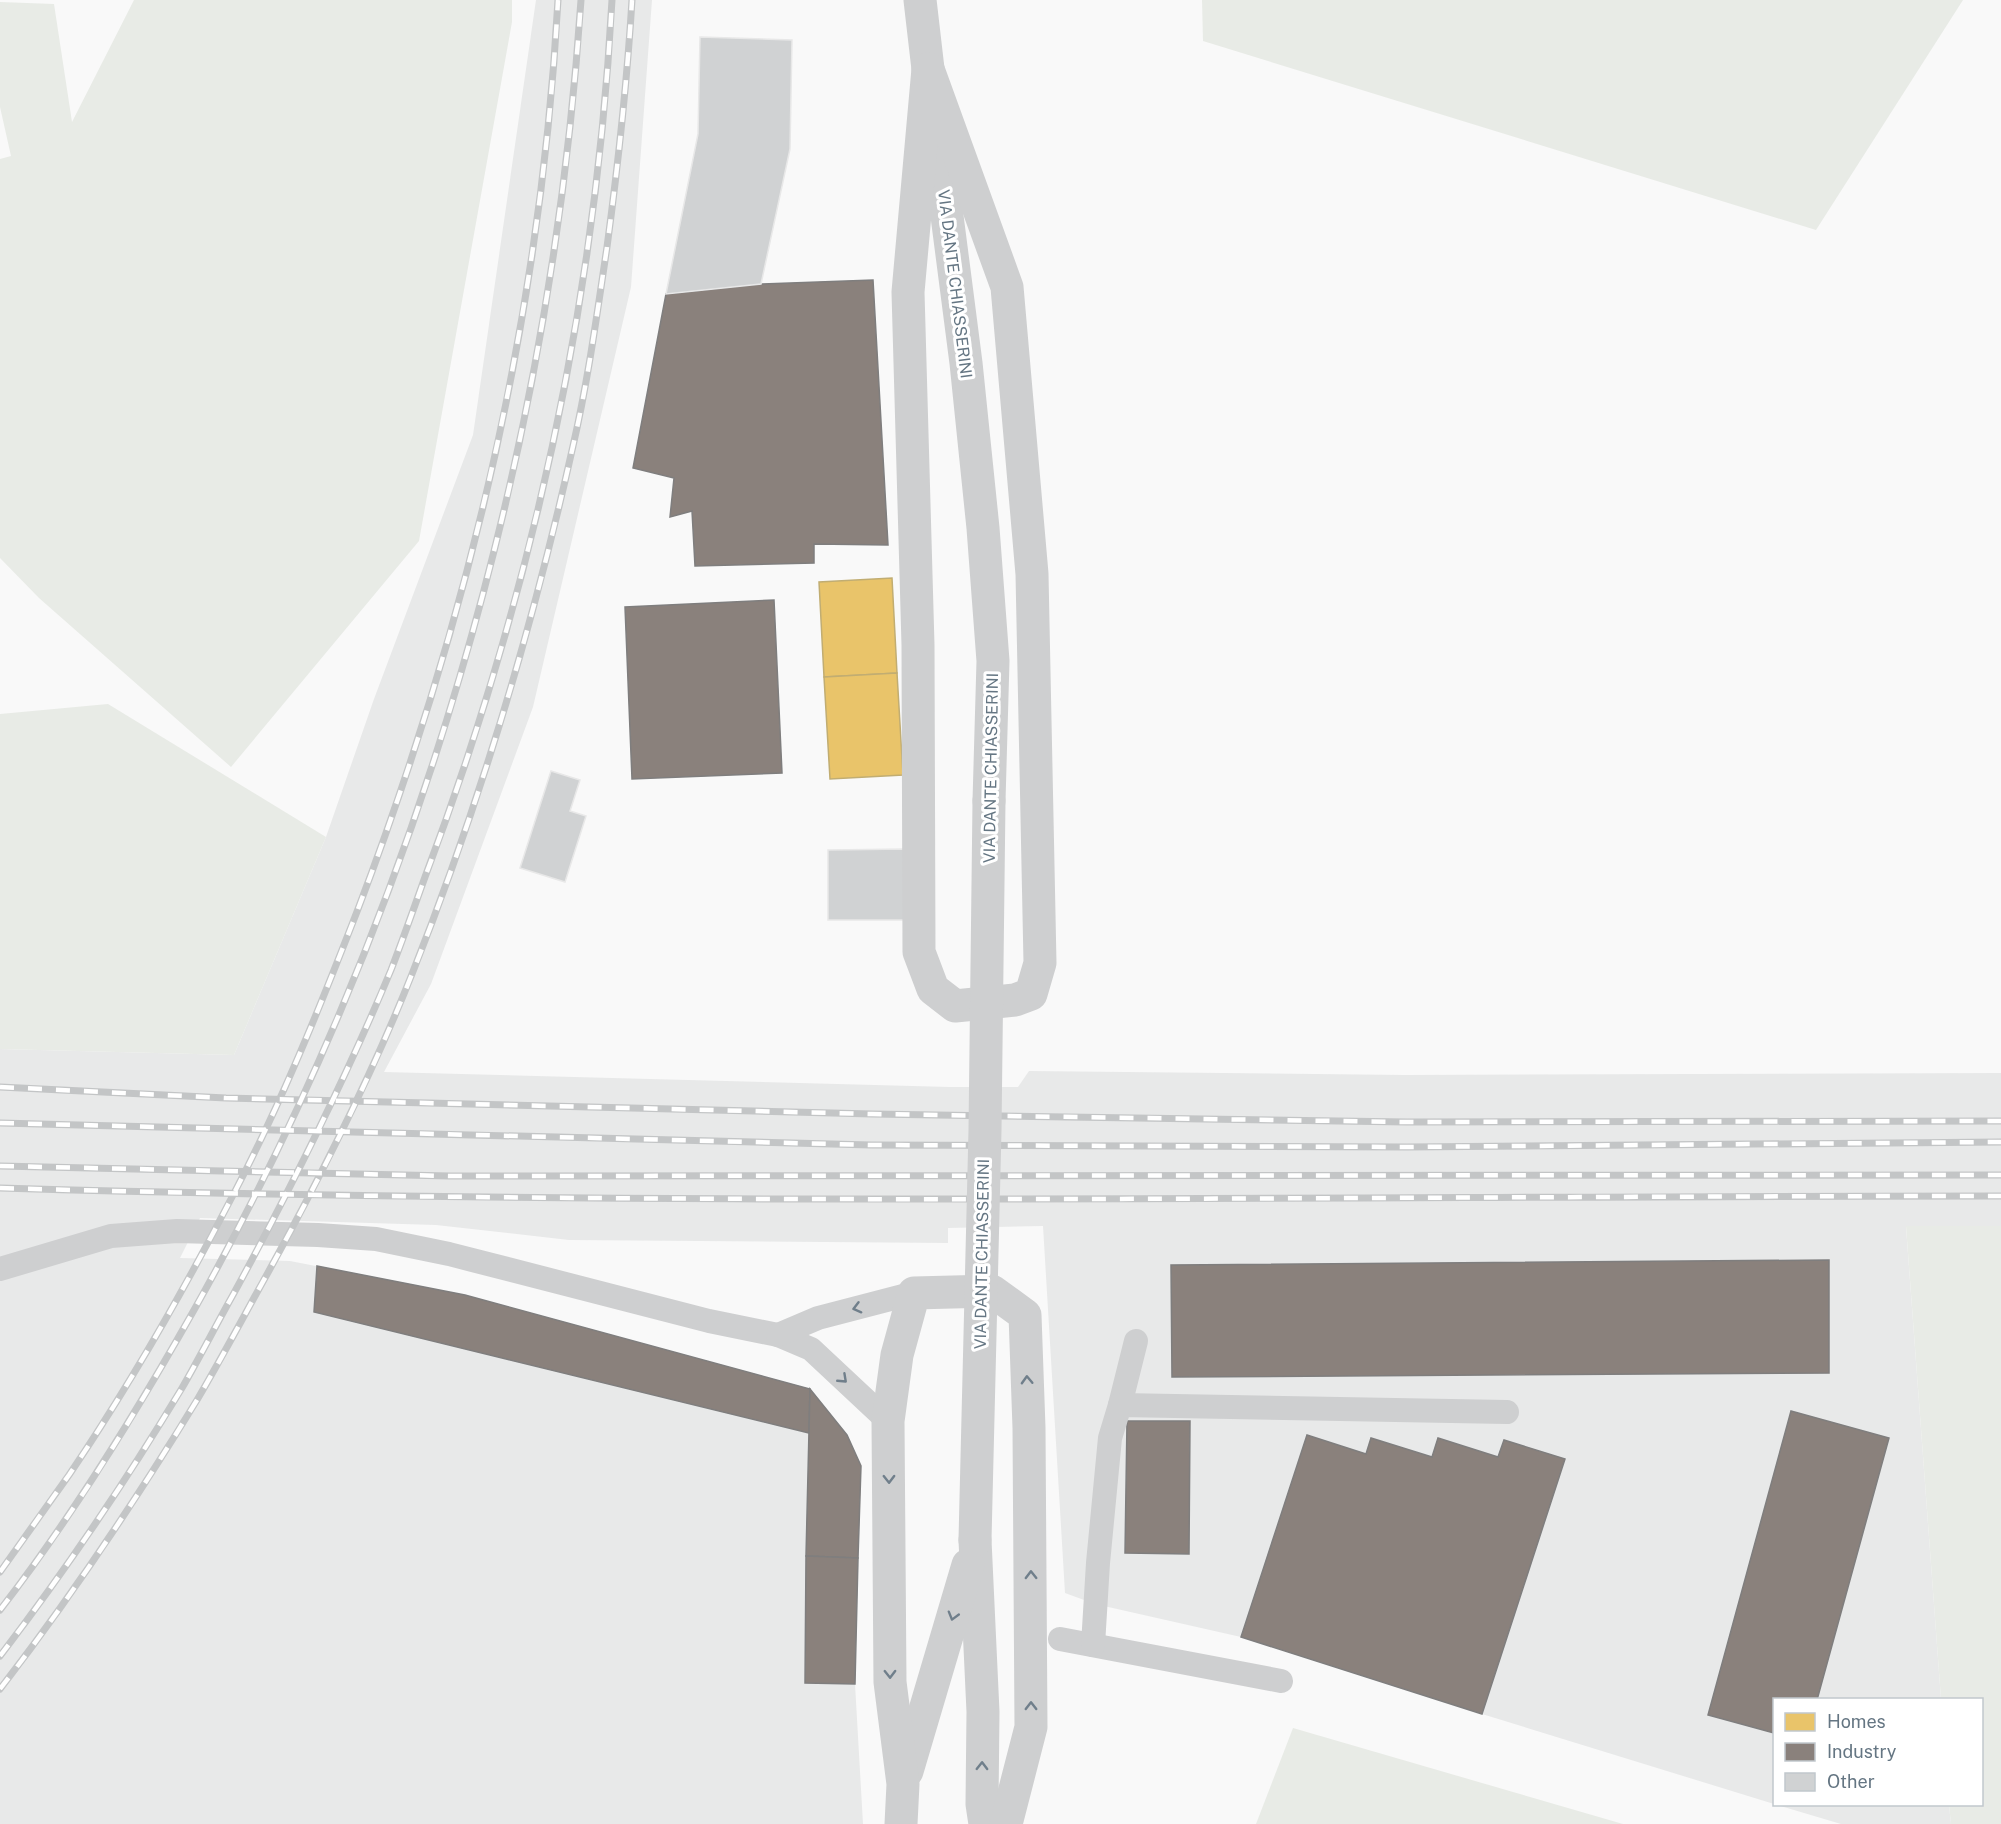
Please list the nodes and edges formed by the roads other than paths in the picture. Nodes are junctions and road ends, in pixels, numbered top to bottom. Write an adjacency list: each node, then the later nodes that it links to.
1 (920, 0): 2 (street, VIA DANTE CHIASSERINI)
2 (928, 69): 2 (street); 10 (street, VIA DANTE CHIASSERINI, bridge)
3 (0, 1269): 5 (lane)
4 (914, 1293): 5 (lane, one-way to 5); 9 (street); 17 (street, one-way to 4)
5 (778, 1335): 9 (lane, one-way to 9)
6 (1136, 1341): 7 (lane)
7 (1120, 1405): 8 (lane); 12 (lane)
8 (1507, 1412)
9 (888, 1421): 14 (street, one-way to 14)
10 (975, 1540): 14 (street, VIA DANTE CHIASSERINI, one-way to 14); 16 (street, VIA DANTE CHIASSERINI, one-way to 10)
11 (1060, 1639): 12 (lane)
12 (1094, 1645): 13 (lane)
13 (1281, 1681)
14 (903, 1784): 15 (street)
15 (901, 1824)
16 (985, 1824)
17 (1006, 1824)

